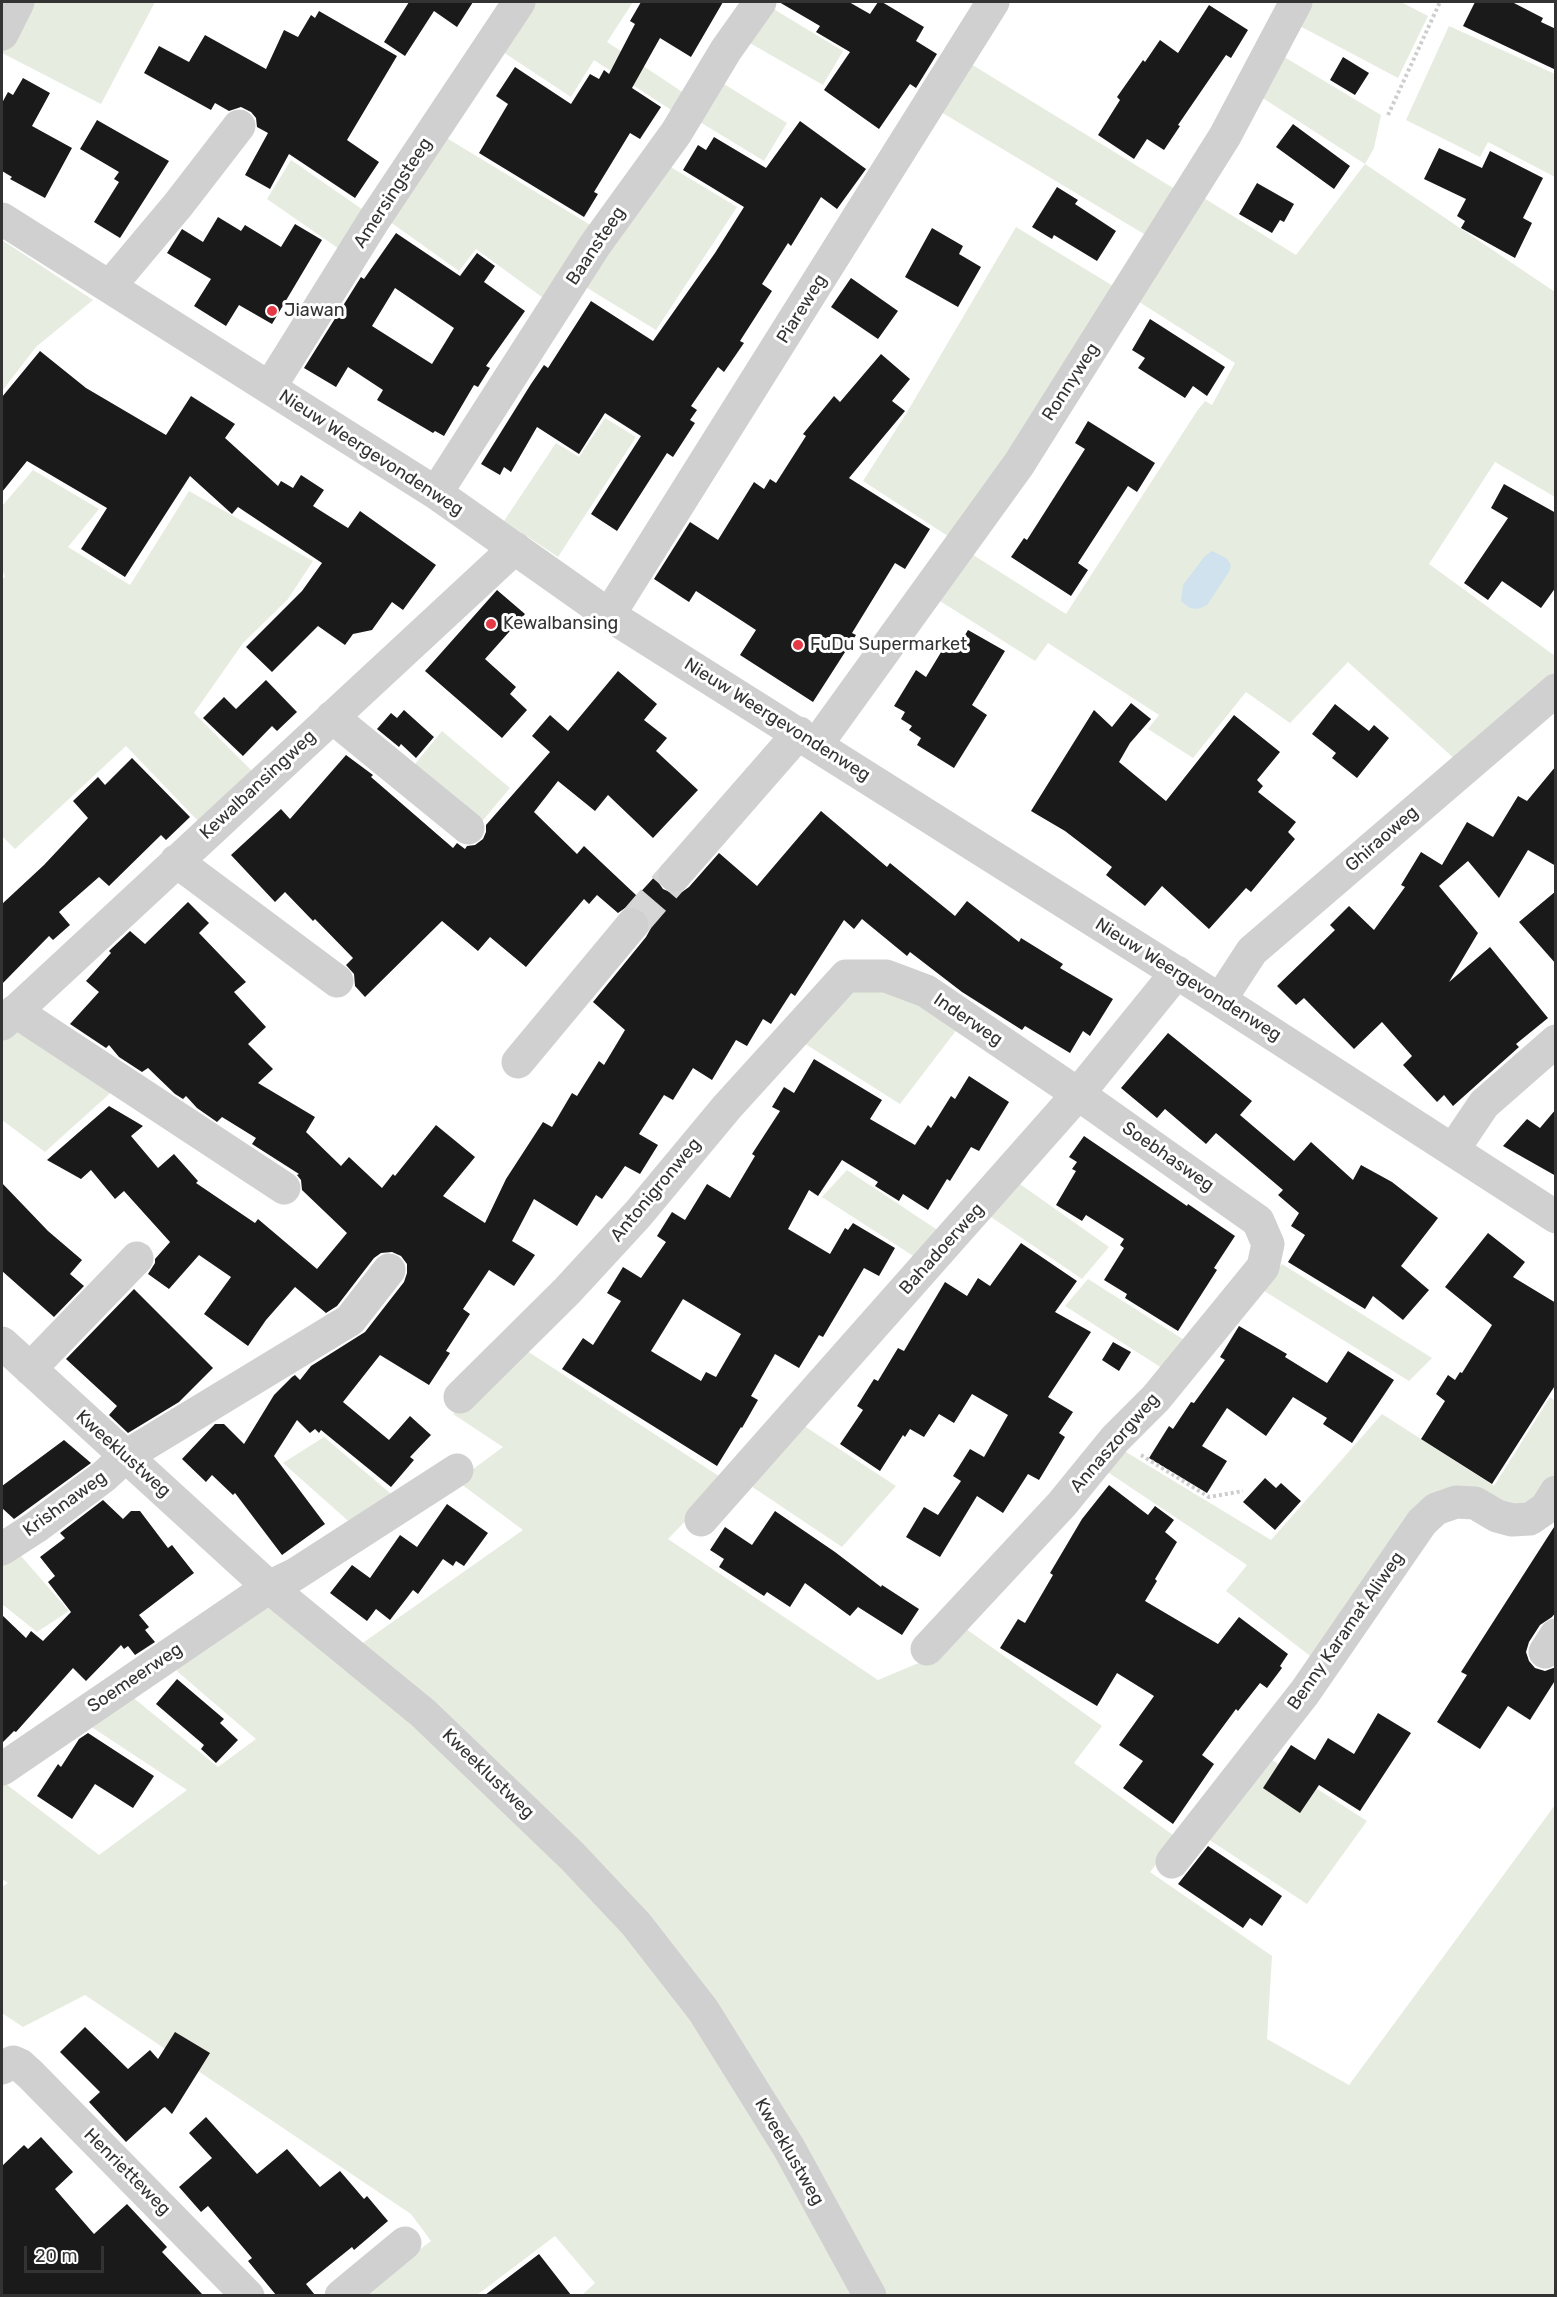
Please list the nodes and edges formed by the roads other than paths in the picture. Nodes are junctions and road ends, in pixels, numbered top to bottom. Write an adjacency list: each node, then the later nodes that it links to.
1 (18, 2): 6 (street)
2 (519, 2): 10 (street, Amersingsteeg)
3 (760, 2): 11 (street, Baansteeg)
4 (993, 2): 13 (street, Piareweg)
5 (1296, 2): 16 (street, Ronnyweg)
6 (2, 34)
7 (239, 126): 9 (street)
8 (2, 219): 9 (street, Nieuw Weergevondenweg)
9 (110, 286): 10 (street, Nieuw Weergevondenweg)
10 (270, 387): 11 (street, Nieuw Weergevondenweg)
11 (436, 493): 12 (street, Nieuw Weergevondenweg)
12 (515, 548): 13 (street, Nieuw Weergevondenweg); 15 (street, Kewalbansingweg)
13 (609, 615): 16 (street, Nieuw Weergevondenweg)
14 (1556, 690): 24 (street, Ghiraoweg)
15 (332, 717): 17 (street); 18 (street, Kewalbansingweg)
16 (808, 738): 19 (street, Ronnyweg); 21 (street, Nieuw Weergevondenweg)
17 (468, 828)
18 (176, 861): 23 (street); 25 (street, Kewalbansingweg)
19 (675, 875)
20 (632, 925): 27 (street)
21 (1177, 972): 24 (street, Nieuw Weergevondenweg); 28 (street, Bahadoerweg)
22 (846, 976): 28 (street, Inderweg); 37 (street, Antonigronweg)
23 (337, 981)
24 (1220, 1000): 29 (street, Nieuw Weergevondenweg)
25 (8, 1018): 30 (street)
26 (1556, 1041): 29 (street)
27 (518, 1062)
28 (1078, 1094): 32 (street, Soebhasweg); 41 (street, Bahadoerweg)
29 (1453, 1150): 31 (street, Nieuw Weergevondenweg)
30 (284, 1188)
31 (1556, 1217)
32 (1258, 1221): 44 (street, Annaszorgweg)
33 (137, 1258): 36 (street)
34 (389, 1270): 38 (street, Krishnaweg)
35 (2, 1343): 36 (street, Kweeklustweg)
36 (30, 1369): 38 (street, Kweeklustweg)
37 (460, 1397)
38 (126, 1456): 42 (street, Krishnaweg); 43 (street, Kweeklustweg)
39 (457, 1470): 43 (street, Soemeerweg)
40 (1556, 1492): 46 (street, Benny Karamat Aliweg)
41 (701, 1521)
42 (2, 1549)
43 (269, 1587): 45 (street, Soemeerweg); 51 (street, Kweeklustweg)
44 (927, 1649)
45 (2, 1769)
46 (1172, 1862)
47 (2, 2068): 49 (street, Henrietteweg)
48 (405, 2243): 50 (street)
49 (248, 2295)
50 (341, 2295)
51 (870, 2295)

